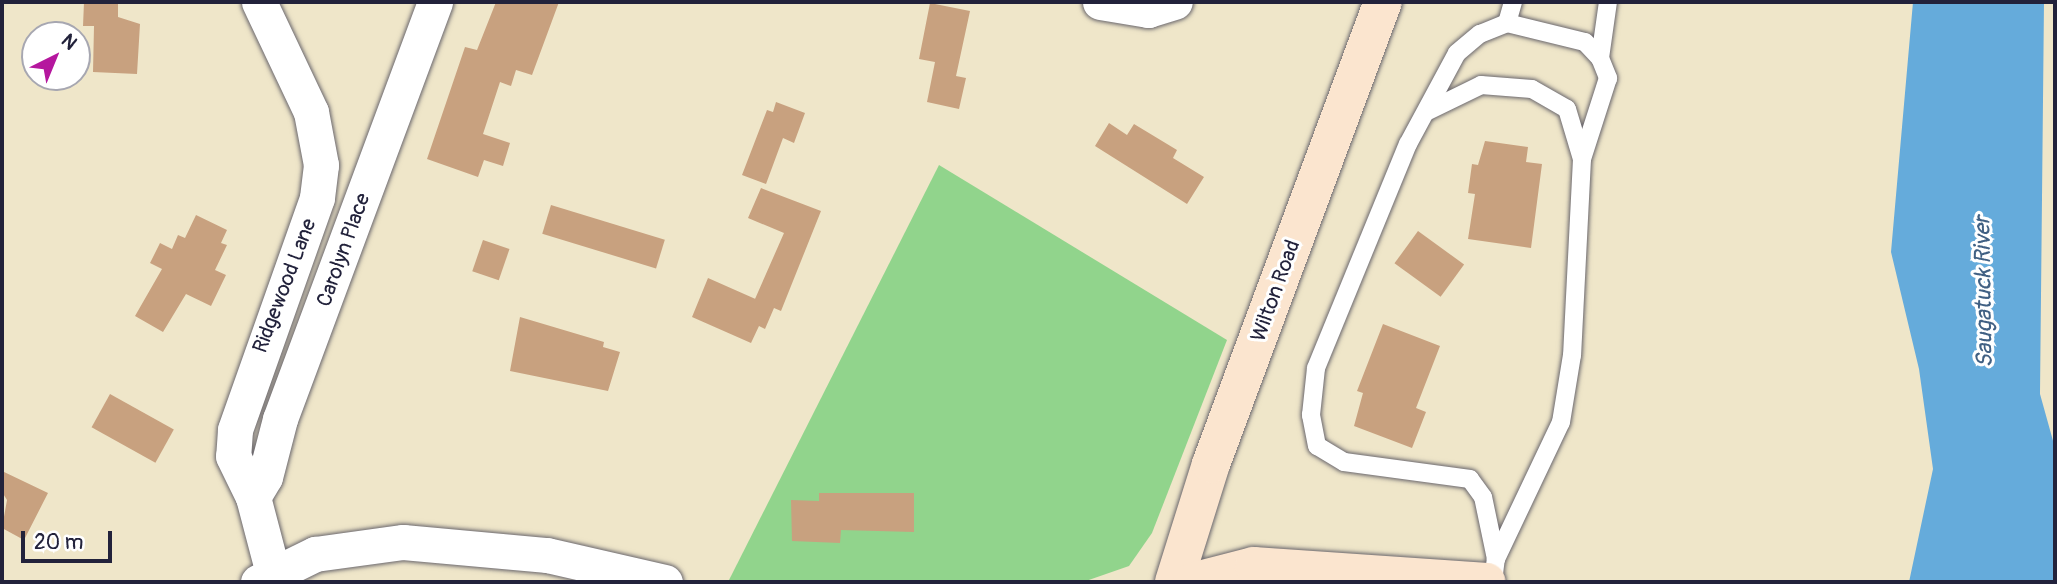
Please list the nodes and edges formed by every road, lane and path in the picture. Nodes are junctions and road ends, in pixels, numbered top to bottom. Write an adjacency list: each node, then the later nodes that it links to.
1 (259, 2): 12 (street, Ridgewood Lane)
2 (435, 2): 12 (street, Carolyn Place)
3 (1100, 2): 4 (street)
4 (1175, 2)
5 (1383, 2): 17 (main road, Wilton Road)
6 (1513, 2): 8 (lane)
7 (1608, 2): 9 (lane)
8 (1507, 23): 9 (lane); 10 (lane)
9 (1600, 58): 11 (lane)
10 (1426, 112): 11 (lane); 13 (lane)
11 (1582, 159): 13 (lane)
12 (253, 497): 14 (street, Ridgewood Lane)
13 (1491, 571): 15 (main road); 19 (lane)
14 (266, 577): 16 (street)
15 (1445, 580): 18 (main road)
16 (665, 582)
17 (1174, 582)
18 (1192, 582)
19 (1493, 582)

